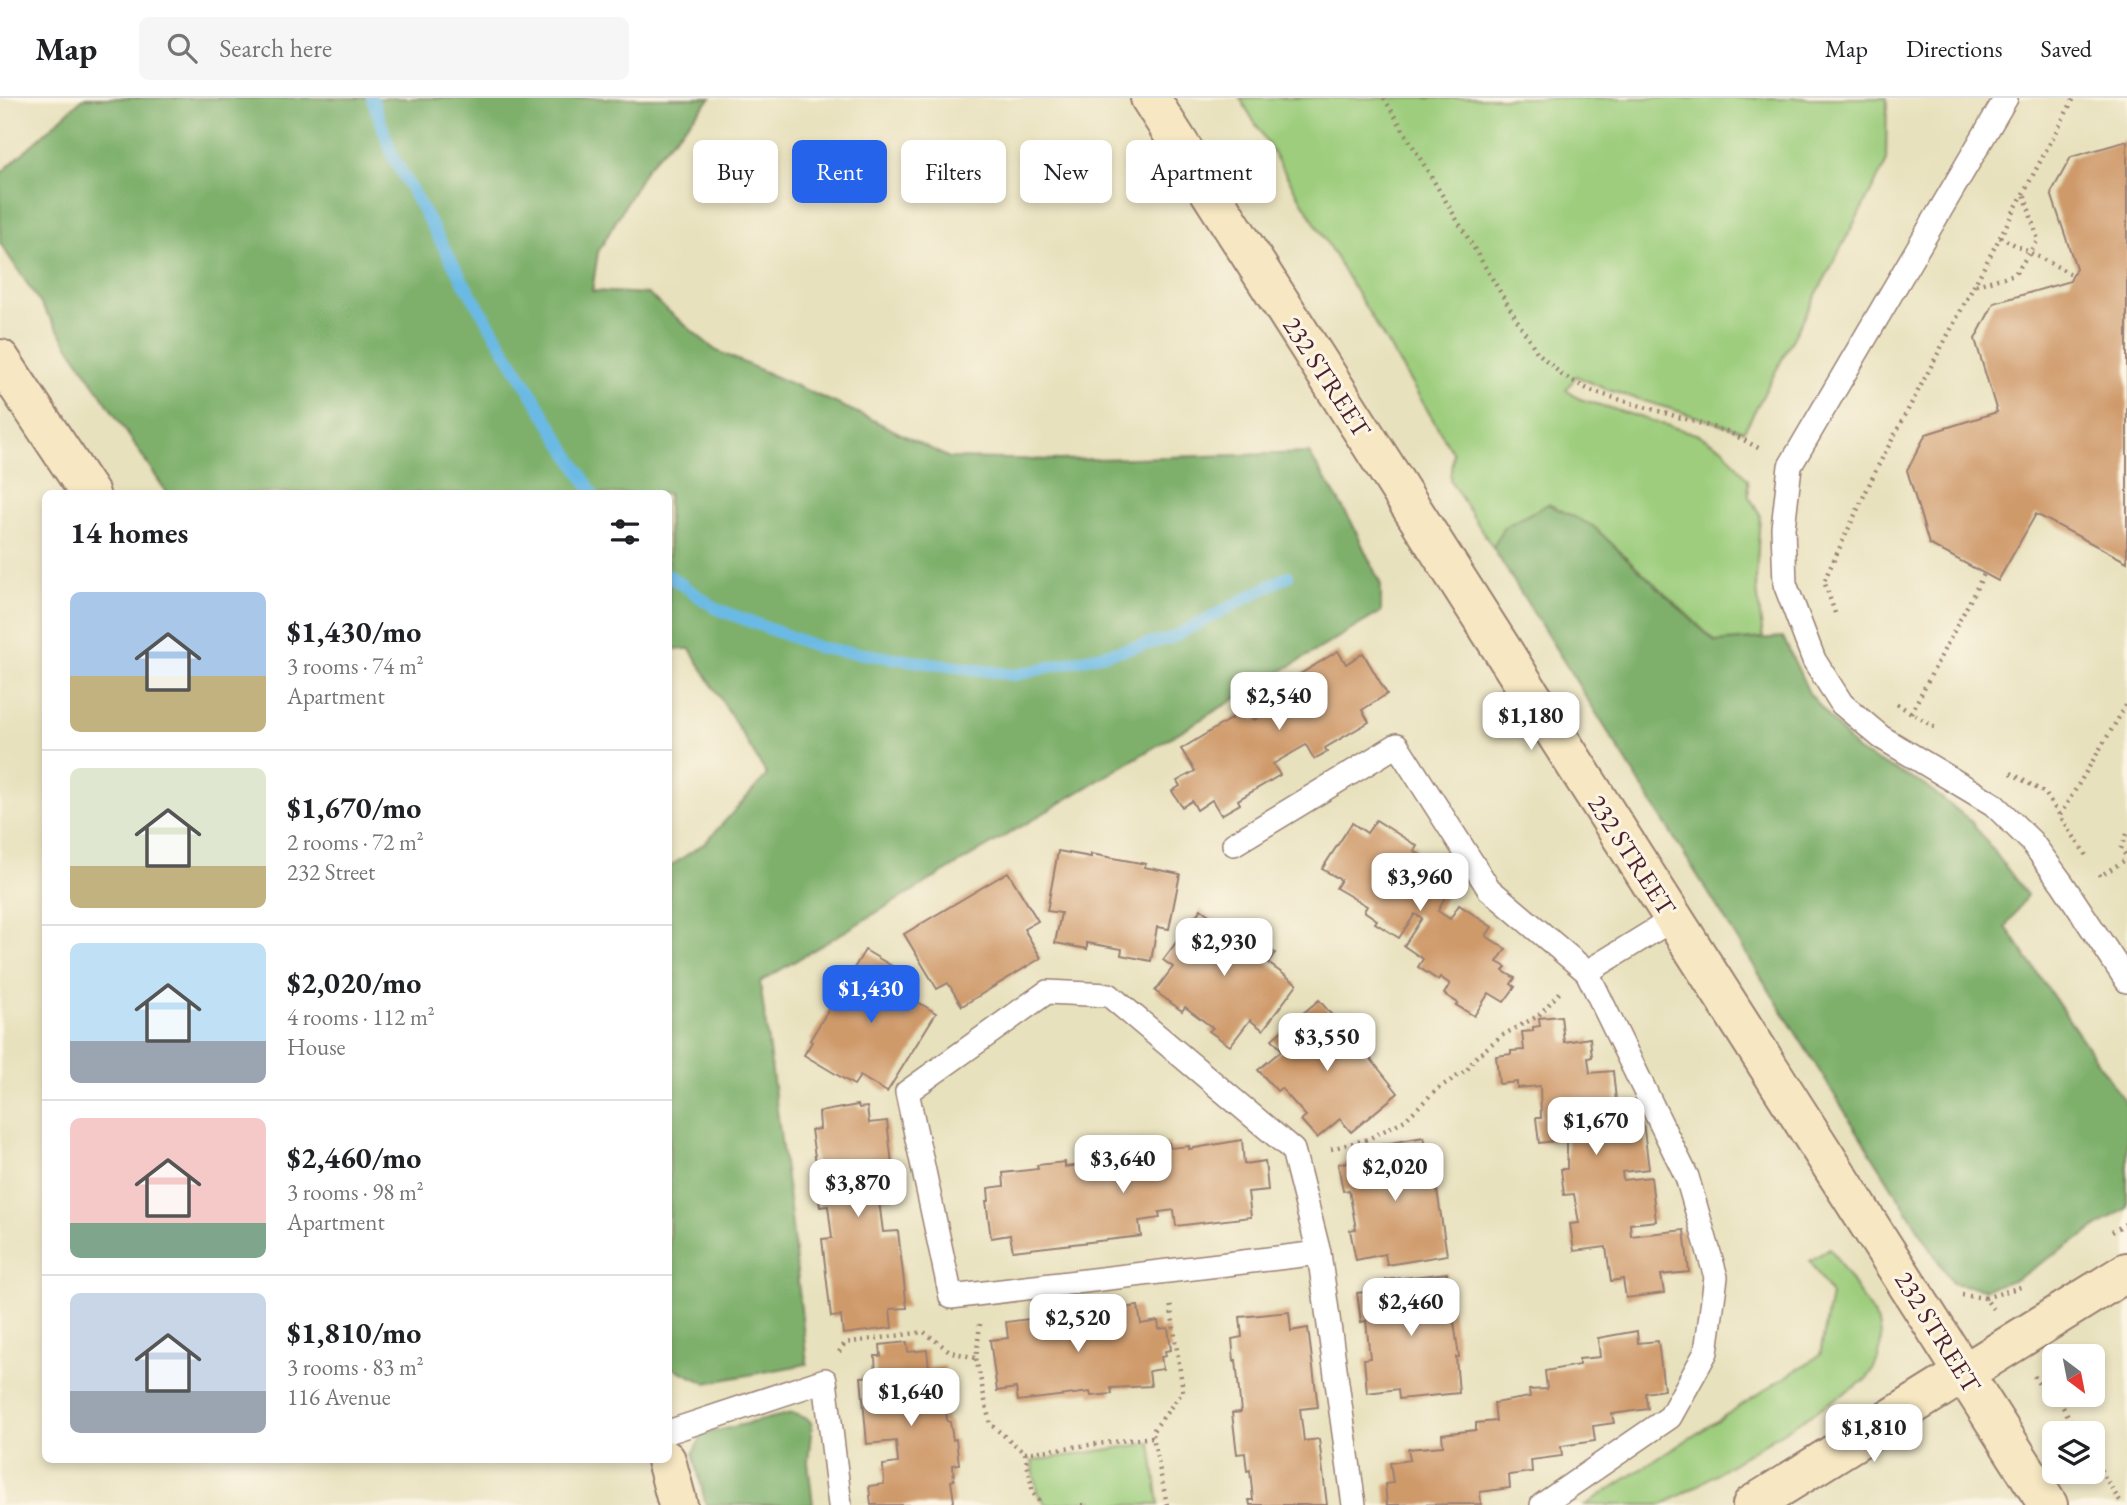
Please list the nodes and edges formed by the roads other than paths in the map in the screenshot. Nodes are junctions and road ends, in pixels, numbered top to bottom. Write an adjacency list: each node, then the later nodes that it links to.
1 (1150, 98): 6 (main road, 232 STREET)
2 (2006, 98): 8 (lane)
3 (0, 359): 4 (main road)
4 (87, 490)
5 (1234, 844): 7 (lane)
6 (1673, 919): 7 (lane); 11 (main road, 232 STREET)
7 (1587, 972): 17 (lane)
8 (2127, 981)
9 (1319, 1253): 9 (lane); 16 (lane)
10 (2127, 1272): 11 (main road)
11 (1964, 1373): 18 (main road); 19 (main road, 232 STREET)
12 (672, 1431): 15 (lane)
13 (667, 1463): 14 (main road)
14 (678, 1505)
15 (840, 1505)
16 (1354, 1505)
17 (1542, 1505)
18 (1752, 1505)
19 (2048, 1505)

